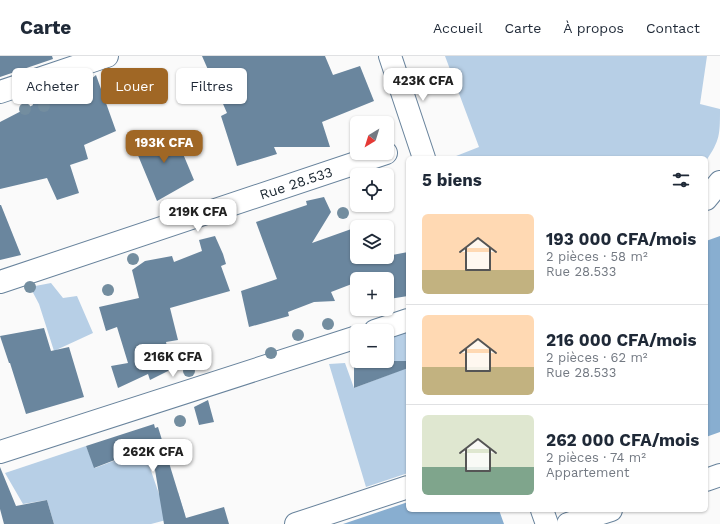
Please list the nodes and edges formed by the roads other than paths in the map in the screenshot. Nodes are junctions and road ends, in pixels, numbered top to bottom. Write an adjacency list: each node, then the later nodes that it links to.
1 (107, 56): 3 (street)
2 (390, 56): 4 (street)
3 (0, 92)
4 (422, 150): 5 (street, Rue 28.533)
5 (394, 152)
6 (366, 160): 9 (street, Rue 28.533)
7 (720, 182): 8 (street)
8 (708, 197)
9 (0, 282)
10 (406, 321): 11 (street)
11 (394, 325)
12 (350, 339): 13 (street)
13 (0, 452)
14 (720, 475): 15 (street)
15 (708, 479)
16 (406, 488): 19 (street)
17 (543, 512): 20 (street)
18 (606, 512): 21 (street)
19 (296, 524)
20 (547, 524)
21 (568, 524)

